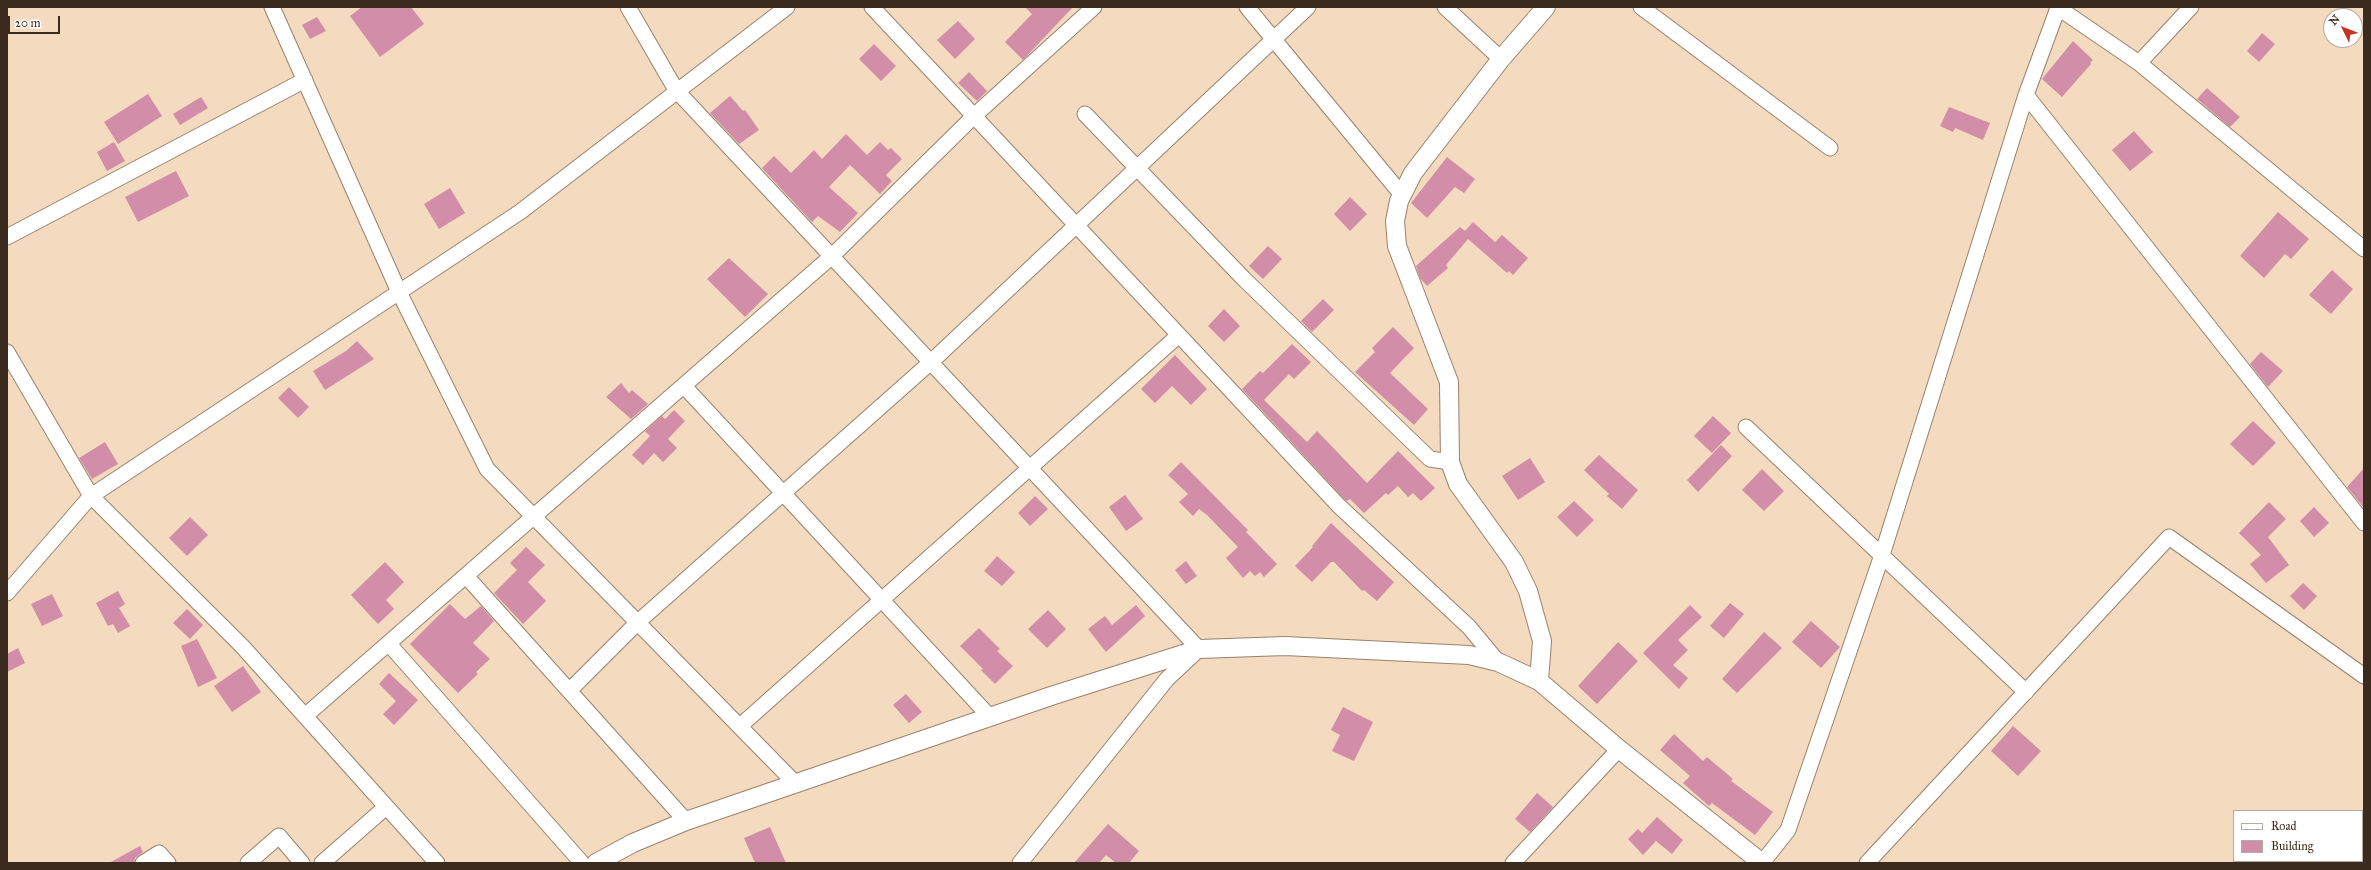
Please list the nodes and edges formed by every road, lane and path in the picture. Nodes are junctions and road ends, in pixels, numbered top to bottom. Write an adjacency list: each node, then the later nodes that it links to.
1 (272, 7): 16 (street)
2 (628, 7): 17 (street)
3 (787, 7): 17 (street)
4 (872, 7): 20 (street)
5 (1094, 7): 20 (street)
6 (1247, 7): 13 (street)
7 (1308, 7): 13 (street)
8 (1446, 7): 14 (street)
9 (1546, 7): 14 (street)
10 (1641, 7): 21 (street)
11 (2057, 7): 15 (street); 18 (street)
12 (2191, 7): 15 (street)
13 (1274, 40): 22 (street); 23 (street)
14 (1501, 59): 23 (street)
15 (2139, 63): 26 (street)
16 (305, 80): 25 (street); 28 (street)
17 (676, 90): 27 (street); 28 (street)
18 (2026, 95): 39 (street); 40 (street)
19 (1085, 114): 22 (street)
20 (974, 116): 24 (street); 27 (street)
21 (1830, 148)
22 (1138, 169): 24 (street); 34 (street)
23 (1402, 195): 34 (street)
24 (1076, 225): 29 (street); 31 (street)
25 (7, 237)
26 (2364, 248)
27 (832, 256): 31 (street); 32 (street)
28 (399, 292): 37 (street); 38 (street)
29 (1179, 335): 35 (street); 47 (street)
30 (7, 352): 37 (street)
31 (931, 362): 35 (street); 36 (street)
32 (684, 386): 36 (street); 38 (street)
33 (1746, 427): 40 (street)
34 (1450, 462): 49 (street)
35 (1030, 468): 43 (street); 46 (street)
36 (782, 492): 43 (street); 44 (street)
37 (91, 496): 42 (street); 52 (street)
38 (534, 517): 41 (street); 44 (street)
39 (2364, 523)
40 (1882, 555): 51 (street); 69 (street)
41 (466, 576): 45 (street); 50 (street)
42 (7, 593)
43 (881, 600): 53 (street); 54 (street)
44 (638, 622): 50 (street); 54 (street)
45 (389, 644): 52 (street); 65 (street)
46 (1199, 649): 47 (street); 53 (street); 67 (street)
47 (1498, 662): 49 (street)
48 (2364, 676): 51 (street)
49 (1540, 681): 55 (street)
50 (569, 691): 58 (street)
51 (2026, 692): 70 (street)
52 (305, 716): 57 (street)
53 (990, 717): 56 (street)
54 (740, 726): 56 (street)
55 (1620, 749): 68 (street); 69 (street)
56 (795, 783): 58 (street)
57 (386, 807): 63 (street); 64 (street)
58 (686, 821): 66 (street)
59 (144, 863): 60 (street)
60 (168, 863)
61 (248, 863): 62 (street)
62 (302, 863)
63 (322, 863)
64 (437, 863)
65 (582, 863)
66 (596, 863)
67 (1020, 863)
68 (1513, 863)
69 (1762, 863)
70 (1867, 863)

